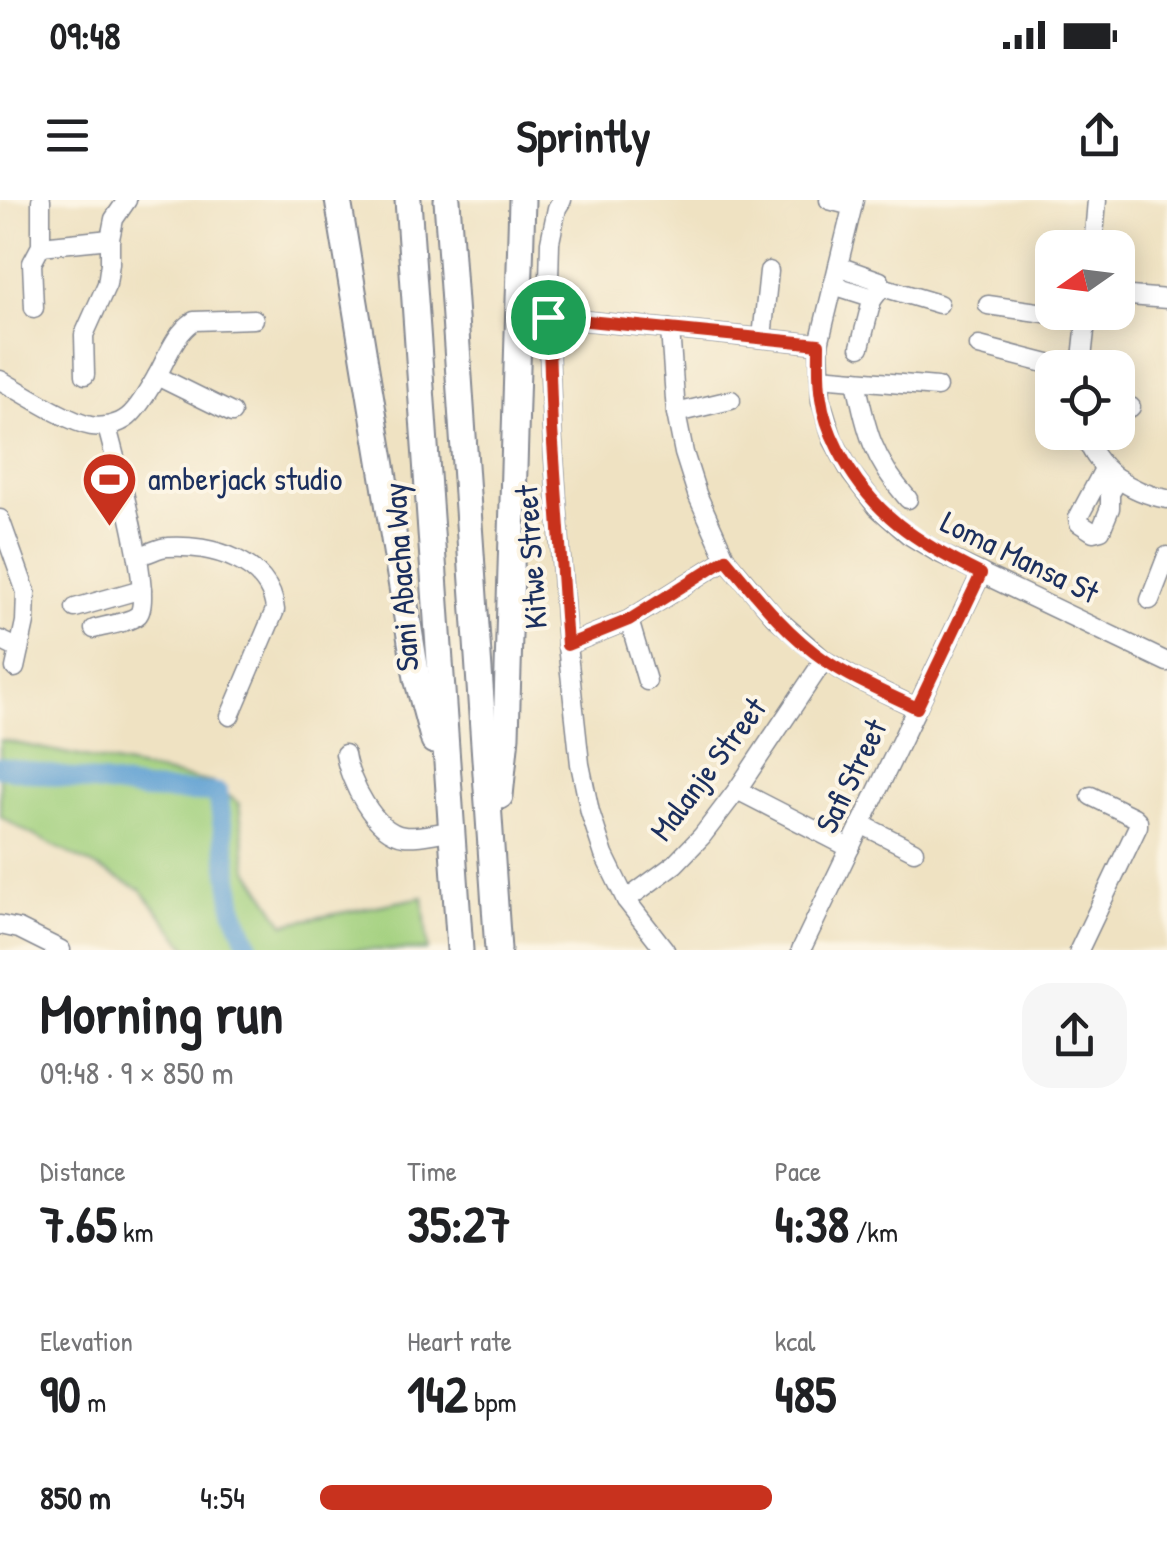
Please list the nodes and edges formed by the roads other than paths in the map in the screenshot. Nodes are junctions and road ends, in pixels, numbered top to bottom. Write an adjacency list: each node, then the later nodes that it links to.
1 (41, 200): 13 (street)
2 (127, 200): 12 (street)
3 (338, 200): 66 (highway)
4 (408, 200): 66 (highway, Sani Abacha Way)
5 (448, 200): 71 (highway)
6 (522, 200): 71 (highway)
7 (562, 200): 23 (street, Kitwe Street)
8 (830, 200): 10 (street)
9 (1097, 200): 11 (street)
10 (853, 203): 15 (street, Loma Mansa St)
11 (1094, 230)
12 (110, 239): 13 (street); 31 (street)
13 (41, 246): 21 (street)
14 (769, 271): 26 (street)
15 (836, 276): 16 (street); 27 (street, Loma Mansa St)
16 (877, 294): 19 (street); 29 (street)
17 (1135, 296): 18 (street)
18 (1167, 299)
19 (939, 304)
20 (988, 305): 22 (street)
21 (34, 308)
22 (1035, 310)
23 (548, 317): 25 (street); 55 (street, Kitwe Street)
24 (254, 320): 32 (street)
25 (670, 329): 26 (street); 38 (street)
26 (762, 338): 27 (street)
27 (819, 344): 33 (street, Loma Mansa St)
28 (979, 346): 30 (street)
29 (860, 347)
30 (1035, 360)
31 (85, 375)
32 (157, 376): 39 (street); 40 (street)
33 (820, 377): 34 (street); 48 (street, Loma Mansa St)
34 (856, 380): 36 (street); 42 (street)
35 (1, 384): 40 (street)
36 (938, 387)
37 (731, 400): 38 (street)
38 (676, 413): 47 (street)
39 (232, 414)
40 (107, 426): 45 (street)
41 (1094, 450): 43 (street)
42 (908, 499)
43 (1167, 499)
44 (0, 519): 56 (street)
45 (138, 555): 49 (street); 62 (street)
46 (1167, 556): 50 (street)
47 (726, 559): 52 (street); 57 (street)
48 (981, 574): 58 (street, Loma Mansa St); 61 (street, Safi Street)
49 (142, 588): 51 (street); 53 (street)
50 (1150, 600)
51 (76, 608)
52 (629, 620): 55 (street); 60 (street)
53 (94, 629)
54 (0, 640): 56 (street)
55 (567, 645): 72 (street, Kitwe Street)
56 (19, 649): 59 (street)
57 (824, 660): 61 (street); 64 (street, Malanje Street)
58 (1167, 662)
59 (14, 668)
60 (647, 681)
61 (917, 708): 67 (street, Safi Street)
62 (230, 716)
63 (345, 754): 68 (street)
64 (737, 790): 69 (street); 72 (street, Malanje Street)
65 (1091, 796): 79 (street)
66 (450, 799): 68 (highway, Sani Abacha Way)
67 (861, 824): 69 (street, Safi Street); 70 (street)
68 (452, 831): 75 (highway, Sani Abacha Way)
69 (850, 848): 78 (street, Safi Street)
70 (914, 850)
71 (492, 871): 76 (highway)
72 (626, 900): 77 (street, Kitwe Street)
73 (0, 925): 74 (street)
74 (54, 948)
75 (460, 950)
76 (498, 950)
77 (665, 950)
78 (801, 950)
79 (1080, 950)

